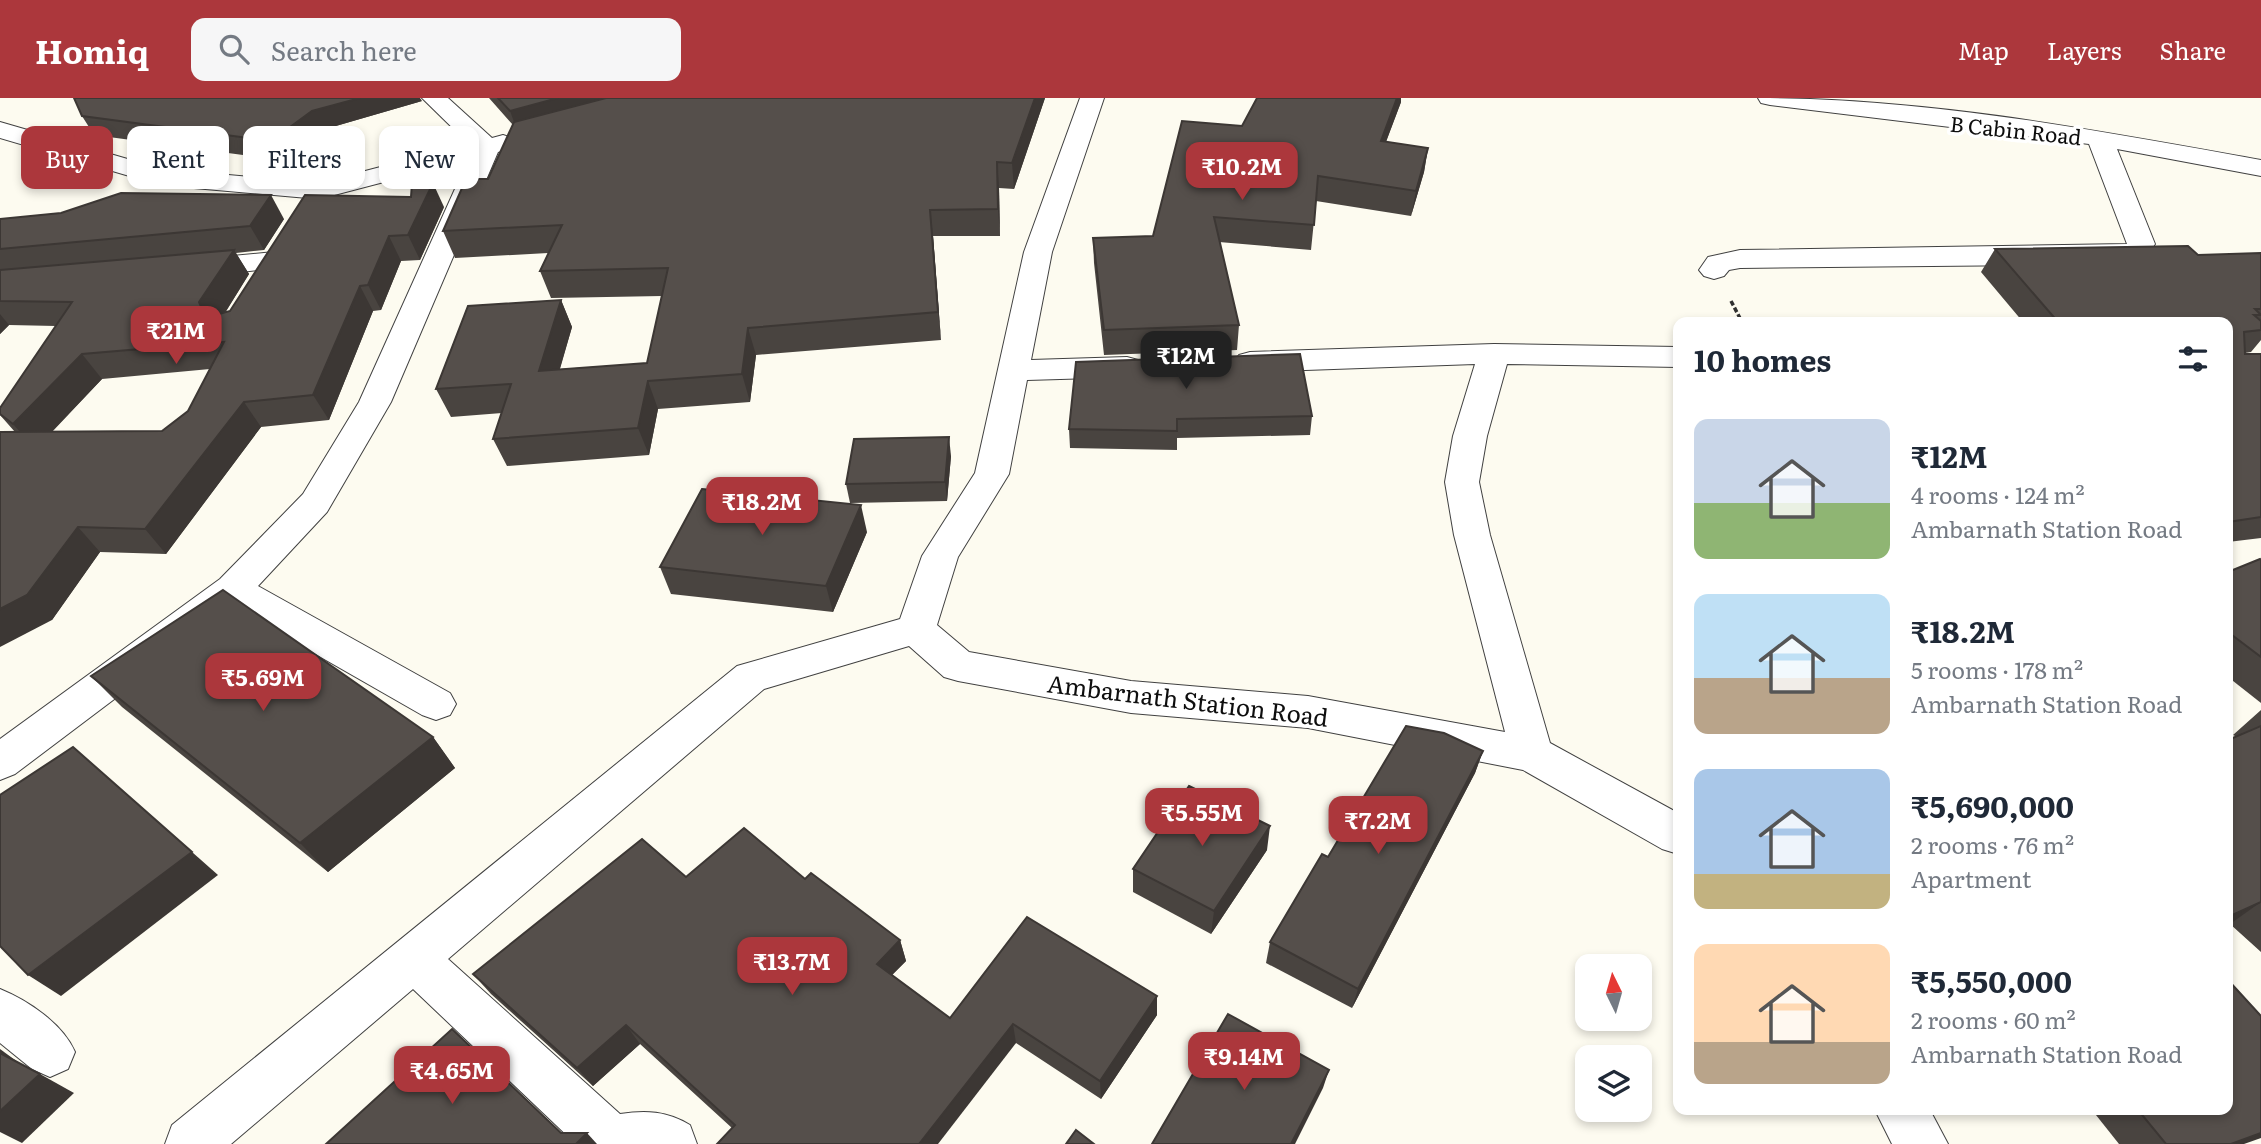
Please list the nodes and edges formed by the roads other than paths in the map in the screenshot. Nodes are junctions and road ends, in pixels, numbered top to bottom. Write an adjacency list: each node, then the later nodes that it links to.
1 (434, 98): 7 (street)
2 (1092, 98): 18 (street)
3 (1770, 98): 6 (street, B Cabin Road)
4 (0, 131): 9 (street)
5 (526, 138): 7 (street)
6 (2100, 139): 8 (street, B Cabin Road); 11 (street)
7 (487, 147): 9 (street); 19 (street)
8 (2261, 168)
9 (319, 191): 10 (street)
10 (289, 238): 12 (street); 13 (street)
11 (1714, 270)
12 (163, 271)
13 (253, 295)
14 (1494, 354): 15 (street); 16 (street); 22 (street)
15 (1673, 357)
16 (1218, 364)
17 (1163, 366): 18 (street)
18 (1011, 371): 20 (street)
19 (233, 589): 21 (street); 23 (street)
20 (916, 629): 22 (street, Ambarnath Station Road); 25 (street)
21 (436, 704)
22 (1532, 754): 24 (street, Ambarnath Station Road)
23 (0, 762)
24 (1673, 832)
25 (413, 958): 29 (street); 30 (street)
26 (0, 1013): 27 (street)
27 (50, 1052)
28 (1904, 1115): 32 (street)
29 (614, 1143): 31 (street)
30 (191, 1144)
31 (671, 1144)
32 (1922, 1144)

